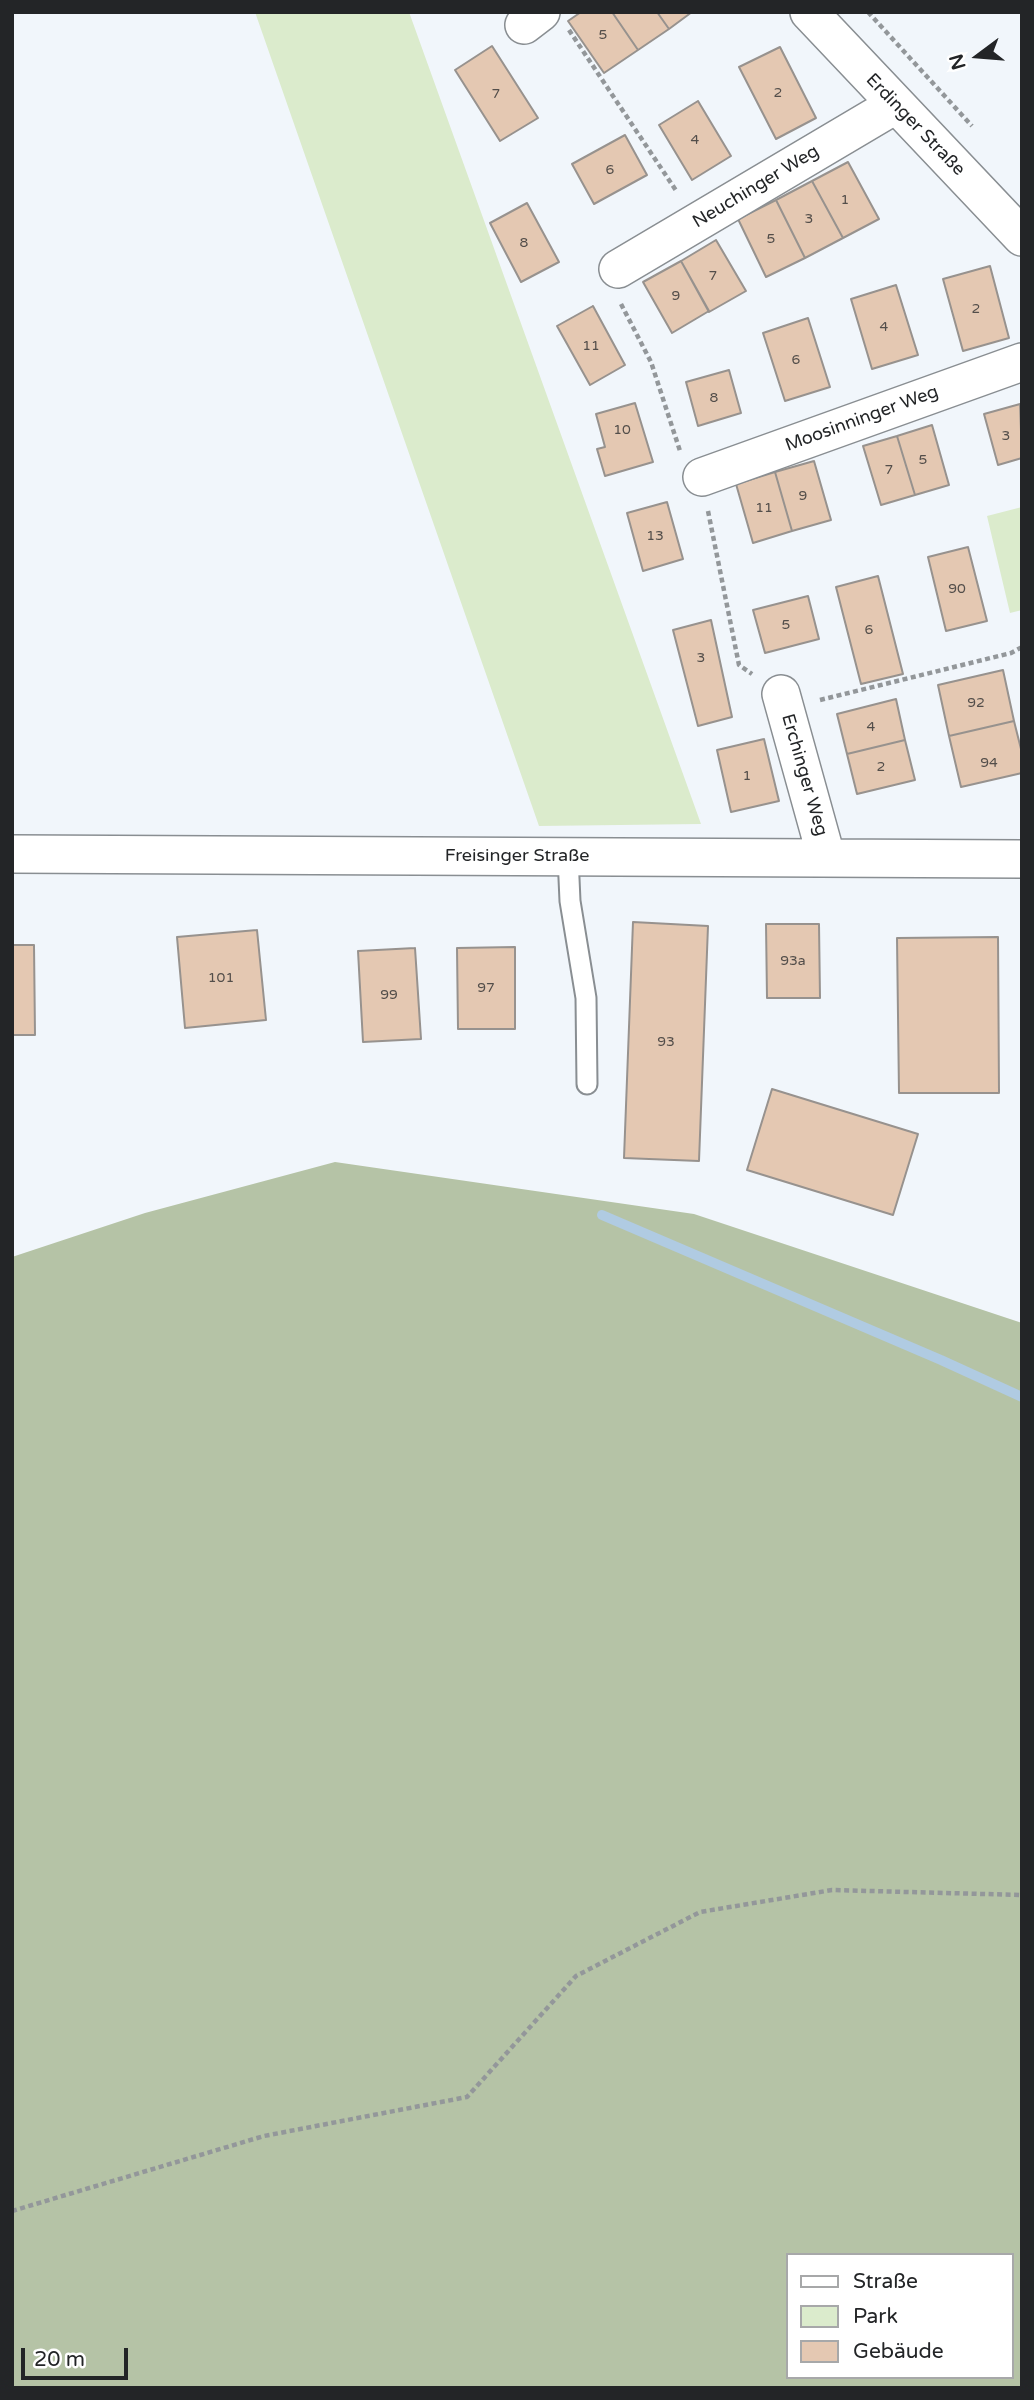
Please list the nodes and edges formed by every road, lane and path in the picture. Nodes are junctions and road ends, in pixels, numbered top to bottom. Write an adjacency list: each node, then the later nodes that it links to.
1 (809, 12): 4 (street, Erdinger Straße)
2 (868, 12): 5 (path)
3 (543, 20): 6 (path)
4 (895, 105): 6 (street, Neuchinger Weg); 7 (street, Erdinger Straße)
5 (976, 131)
6 (696, 222): 8 (street, Neuchinger Weg)
7 (1022, 237)
8 (618, 269): 10 (path)
9 (1022, 362): 10 (street, Moosinninger Weg)
10 (702, 477): 12 (path)
11 (1022, 647): 12 (path)
12 (783, 701): 15 (street, Erchinger Weg)
13 (12, 854): 14 (street, Freisinger Straße)
14 (568, 856): 15 (street, Freisinger Straße); 17 (lane)
15 (826, 856): 16 (street, Freisinger Straße)
16 (1022, 859)
17 (587, 1084)
18 (1022, 1895): 19 (path)
19 (12, 2211)

